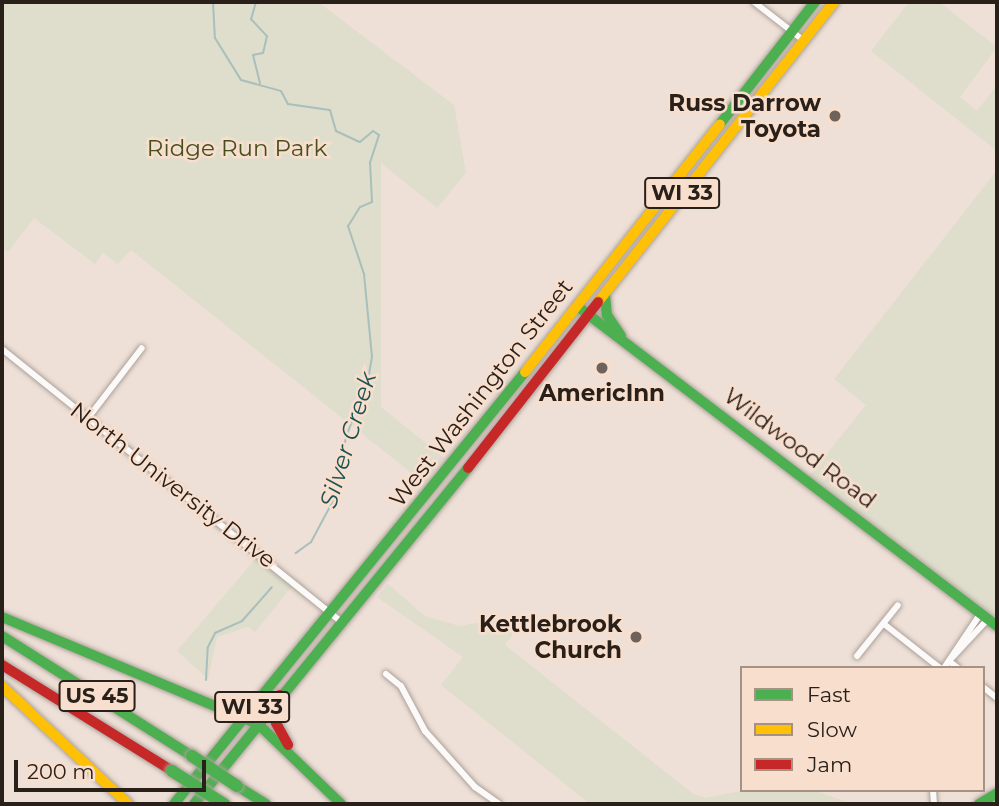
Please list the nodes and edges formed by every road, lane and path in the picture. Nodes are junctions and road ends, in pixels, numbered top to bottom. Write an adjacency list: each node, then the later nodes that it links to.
1 (754, 2): 4 (street)
2 (815, 2): 4 (main road, West Washington Street / WI 33)
3 (834, 2): 5 (main road, West Washington Street / WI 33)
4 (790, 32): 5 (street); 7 (main road, West Washington Street / WI 33)
5 (803, 40): 6 (main road, West Washington Street / WI 33)
6 (605, 294): 8 (main road, West Washington Street / WI 33); 9 (main road)
7 (577, 306): 8 (main road, Wildwood Road); 14 (main road, West Washington Street / WI 33)
8 (588, 314): 9 (main road, Wildwood Road); 17 (main road, West Washington Street / WI 33)
9 (626, 342): 16 (main road, Wildwood Road)
10 (142, 348): 12 (street)
11 (2, 349): 12 (street, North University Drive)
12 (88, 418): 14 (street, North University Drive)
13 (898, 606): 18 (street)
14 (332, 612): 17 (street, North University Drive); 29 (main road, West Washington Street / WI 33)
15 (2, 617): 29 (main road)
16 (989, 619): 21 (street)
17 (343, 623): 28 (main road, West Washington Street / WI 33)
18 (884, 624): 20 (street); 23 (street)
19 (2, 636): 37 (main road, US 45, bridge)
20 (857, 656)
21 (949, 661): 24 (street); 25 (street)
22 (2, 665): 36 (main road, US 45, bridge)
23 (939, 666)
24 (944, 666)
25 (955, 666)
26 (386, 674): 39 (street)
27 (2, 686): 33 (main road)
28 (280, 695): 30 (main road, West Washington Street / WI 33); 31 (main road)
29 (243, 717): 30 (main road); 34 (main road, West Washington Street / WI 33)
30 (258, 724): 31 (main road); 35 (main road, West Washington Street / WI 33)
31 (295, 758): 38 (main road)
32 (997, 793): 40 (main road)
33 (128, 804)
34 (174, 804)
35 (194, 804)
36 (224, 804)
37 (266, 804)
38 (341, 804)
39 (499, 804)
40 (979, 804)

